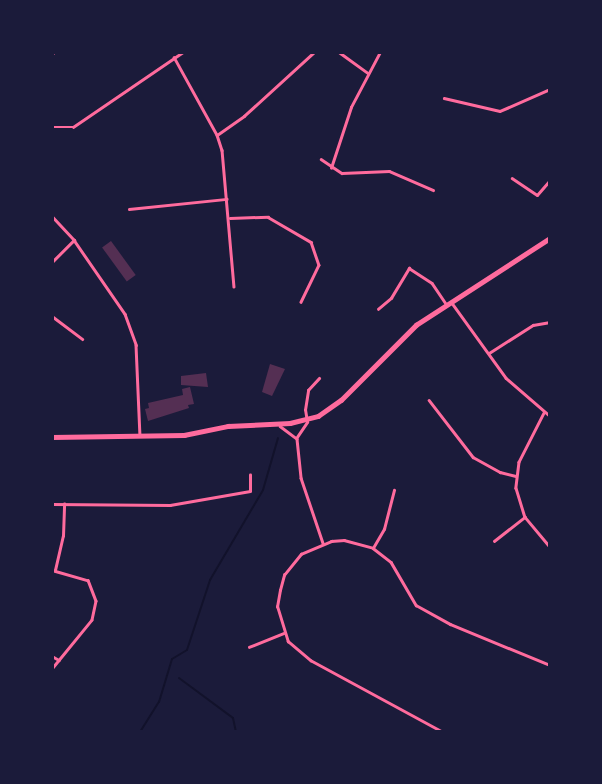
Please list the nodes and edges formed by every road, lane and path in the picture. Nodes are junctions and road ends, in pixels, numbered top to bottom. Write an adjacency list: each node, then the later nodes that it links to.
1 (183, 52): 5 (street)
2 (314, 52): 10 (street)
3 (339, 52): 6 (street)
4 (380, 52): 6 (street)
5 (174, 57): 9 (street); 10 (street)
6 (368, 73): 12 (street)
7 (550, 89): 8 (street)
8 (444, 98)
9 (52, 127)
10 (217, 135): 16 (street)
11 (321, 159): 12 (street)
12 (331, 167): 15 (street)
13 (512, 178): 14 (street)
14 (550, 180)
15 (433, 190)
16 (226, 199): 17 (street); 19 (street)
17 (129, 209)
18 (52, 216): 21 (street)
19 (230, 218): 23 (street); 24 (street)
20 (550, 238): 25 (main road)
21 (74, 240): 22 (street); 38 (street)
22 (52, 262)
23 (234, 286)
24 (301, 302)
25 (449, 304): 26 (street); 30 (street); 35 (main road)
26 (378, 309)
27 (52, 316): 29 (street)
28 (550, 321): 30 (street)
29 (82, 339)
30 (489, 354): 33 (street)
31 (319, 378): 35 (street)
32 (429, 400): 41 (street)
33 (544, 413): 34 (street); 41 (street)
34 (550, 416)
35 (307, 419): 36 (main road); 39 (street)
36 (277, 424): 38 (main road); 39 (street)
37 (52, 437): 38 (main road)
38 (140, 437)
39 (297, 439): 47 (street)
40 (250, 475): 44 (street)
41 (516, 476): 45 (street)
42 (394, 490): 49 (street)
43 (52, 504): 44 (street)
44 (64, 504): 50 (street)
45 (525, 517): 46 (street); 48 (street)
46 (494, 541)
47 (323, 543): 49 (street); 51 (street)
48 (550, 547)
49 (373, 548): 55 (street)
50 (54, 570): 54 (street)
51 (284, 633): 52 (street); 57 (street)
52 (249, 647)
53 (52, 656): 54 (street)
54 (59, 660): 56 (street)
55 (550, 665)
56 (52, 669)
57 (442, 732)

